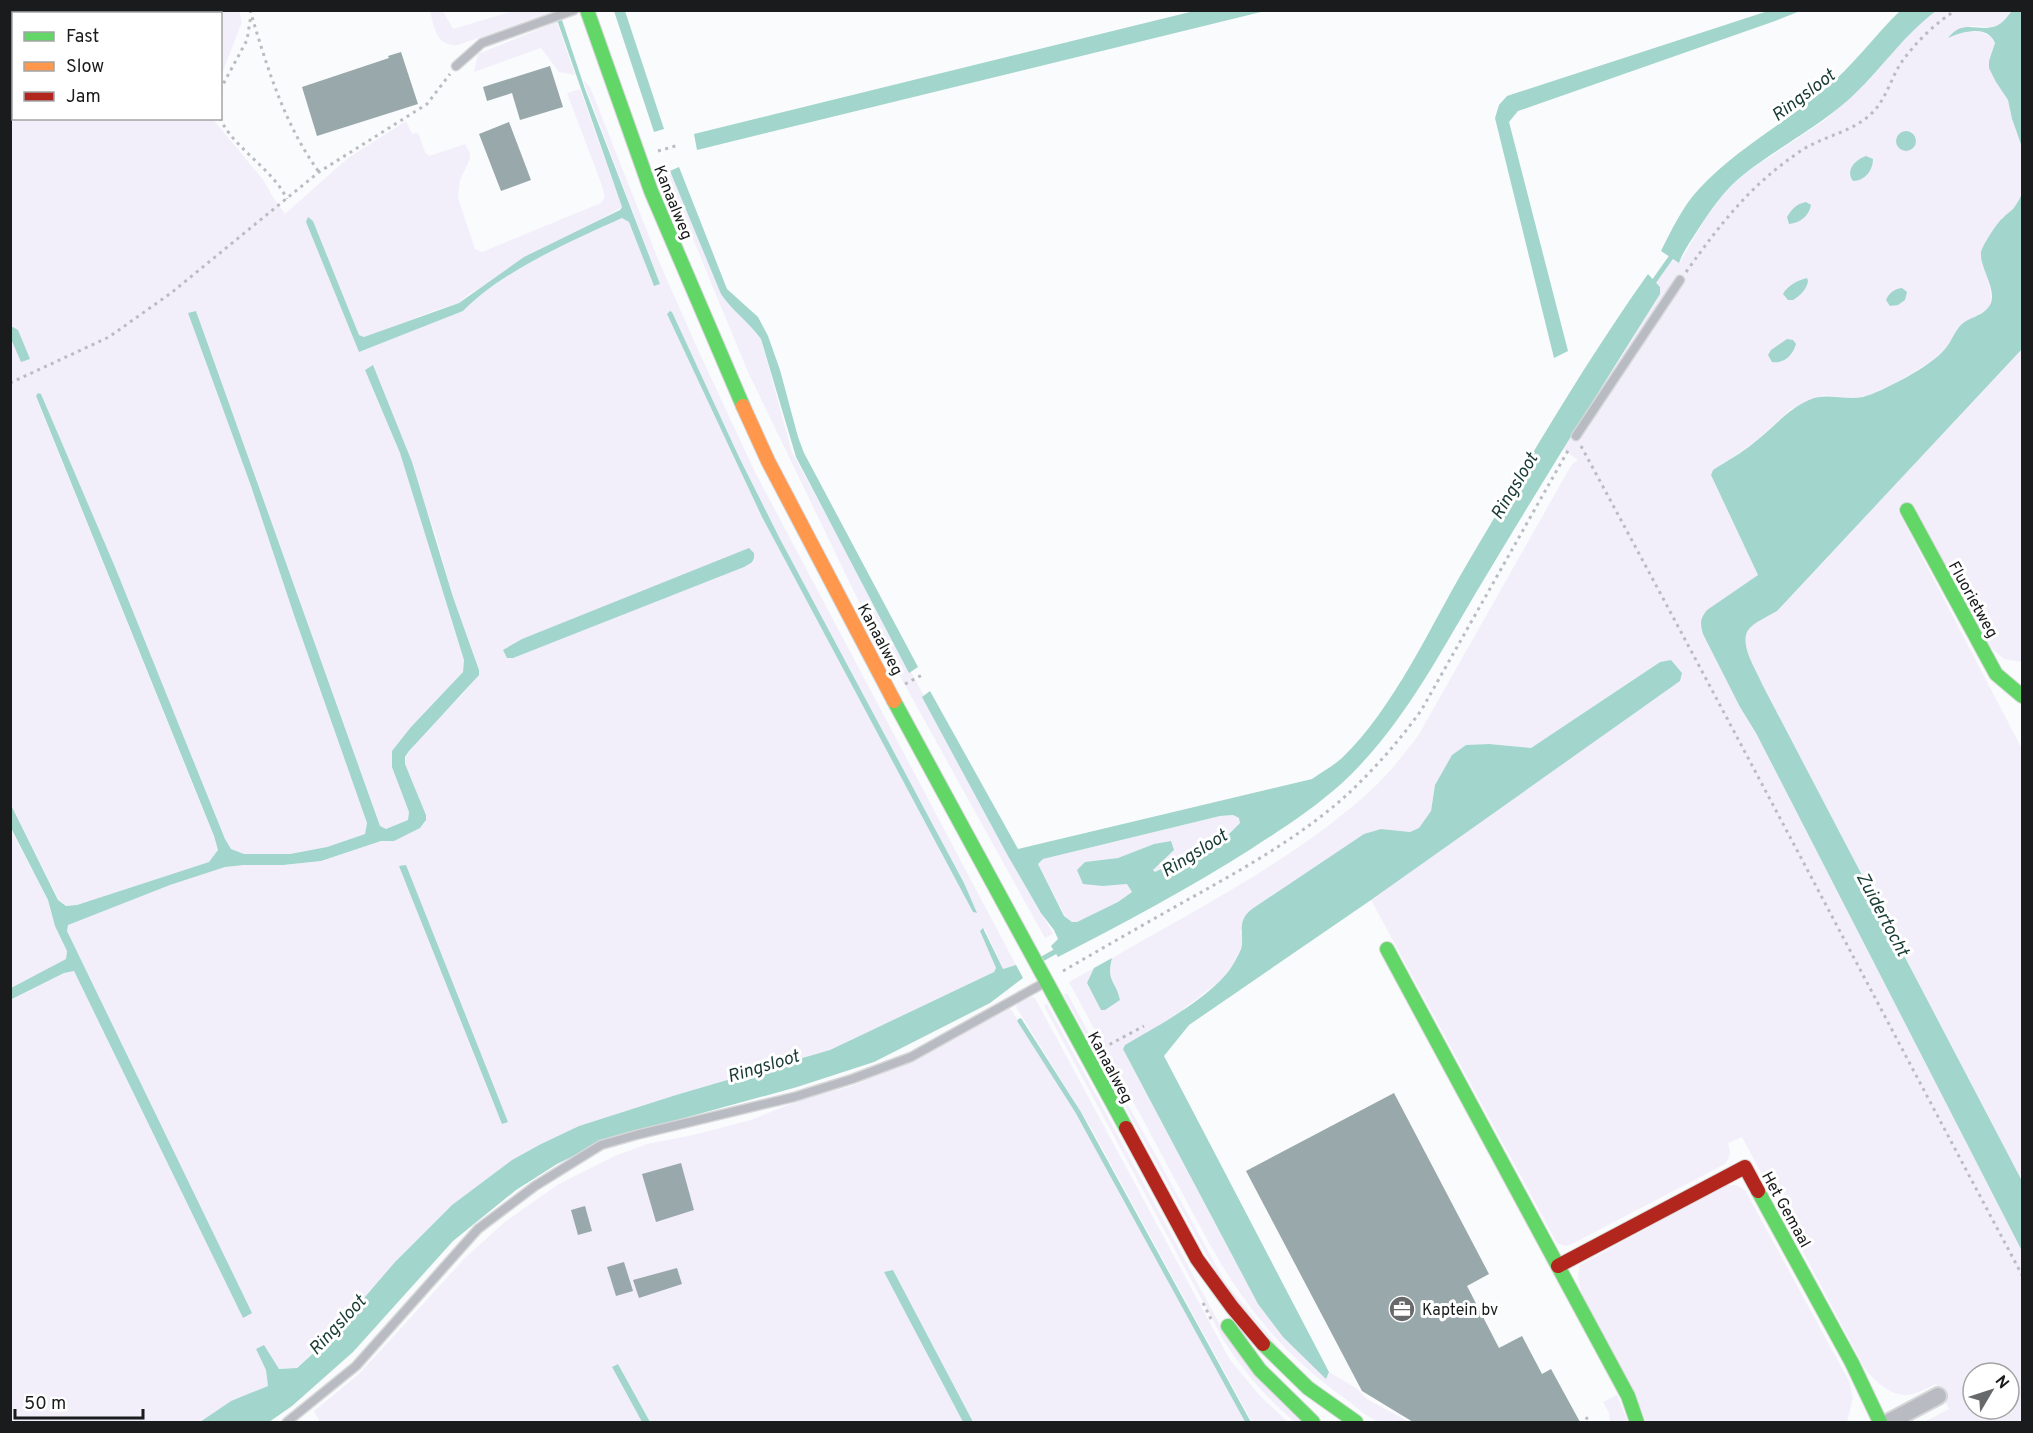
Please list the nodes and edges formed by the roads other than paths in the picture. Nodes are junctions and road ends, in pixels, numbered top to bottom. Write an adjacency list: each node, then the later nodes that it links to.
1 (586, 10): 9 (street, Kanaalweg)
2 (570, 12): 3 (lane)
3 (456, 66)
4 (1680, 280): 5 (lane)
5 (1576, 436)
6 (1907, 510): 7 (street, Fluorietweg)
7 (2022, 696)
8 (1387, 950): 11 (street)
9 (1045, 979): 10 (street, Kanaalweg); 13 (lane)
10 (1197, 1259): 14 (street, Kanaalweg); 15 (street, Kanaalweg)
11 (1558, 1266): 16 (street); 17 (street, Het Gemaal)
12 (1938, 1396): 18 (street)
13 (287, 1422)
14 (1313, 1422)
15 (1356, 1422)
16 (1637, 1422)
17 (1880, 1422)
18 (1889, 1422)

